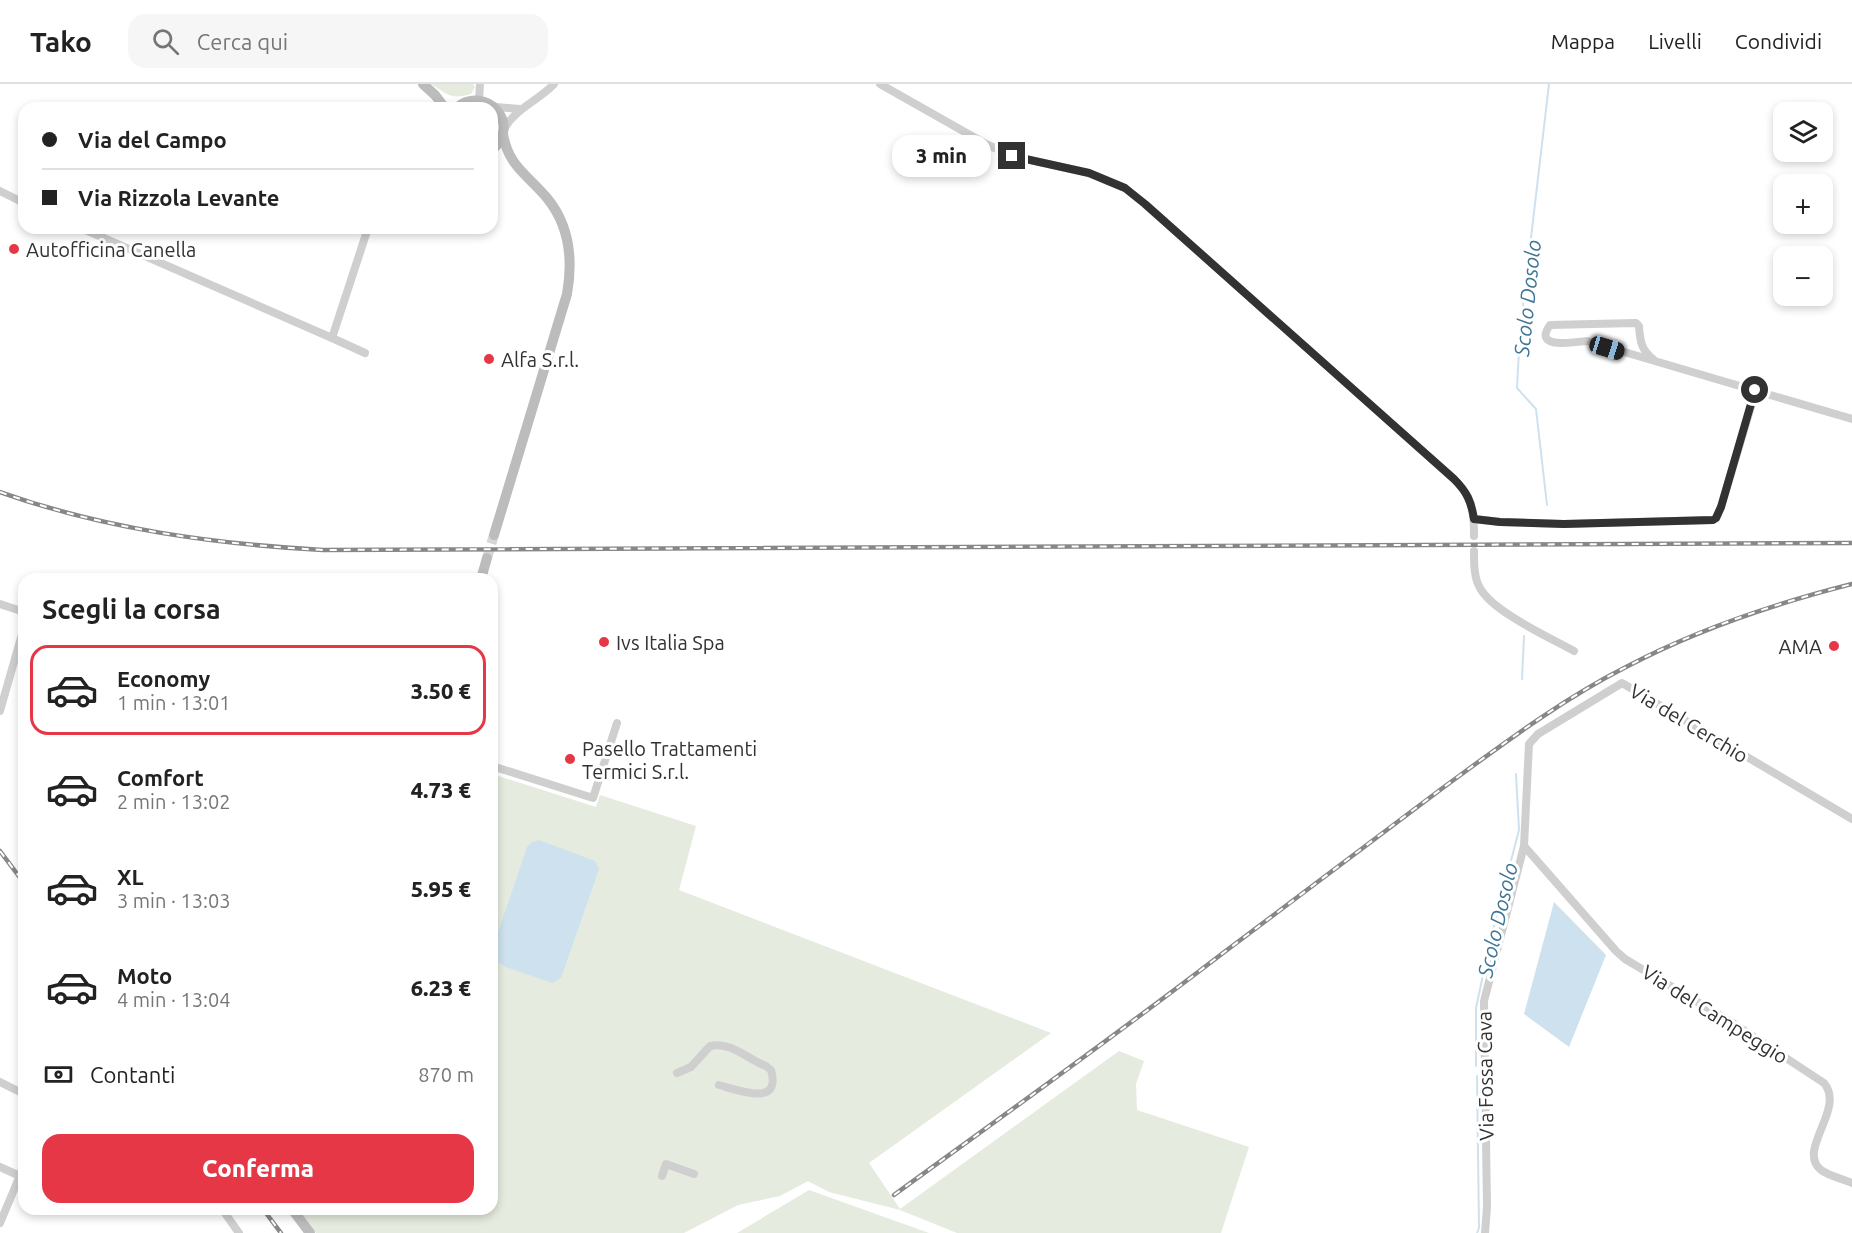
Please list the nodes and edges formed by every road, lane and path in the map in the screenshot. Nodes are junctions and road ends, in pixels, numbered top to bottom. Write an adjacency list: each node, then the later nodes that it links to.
1 (423, 84): 5 (street)
2 (480, 84): 6 (street)
3 (554, 84): 11 (street)
4 (880, 84): 26 (street)
5 (435, 95): 6 (street); 7 (street)
6 (473, 100): 8 (street); 9 (street)
7 (440, 102)
8 (469, 102)
9 (487, 102)
10 (498, 107): 11 (street)
11 (521, 109): 13 (street)
12 (498, 110): 13 (street)
13 (504, 132): 14 (street); 16 (street)
14 (498, 144)
15 (498, 158): 16 (street)
16 (512, 162): 27 (street)
17 (0, 191): 18 (street)
18 (18, 200)
19 (95, 234): 21 (street)
20 (366, 234): 21 (street)
21 (332, 338): 22 (street)
22 (365, 353)
23 (1654, 360): 23 (street); 24 (street)
24 (1755, 390): 25 (street); 26 (street)
25 (1852, 419)
26 (1474, 519): 28 (street)
27 (494, 535)
28 (1474, 536)
29 (1474, 552): 35 (street)
30 (487, 558): 31 (street)
31 (483, 573)
32 (0, 604): 33 (street)
33 (18, 610)
34 (18, 648): 36 (street)
35 (1574, 651)
36 (0, 711)
37 (617, 723): 39 (street)
38 (1529, 744): 40 (street, Via del Cerchio); 41 (street, Via Fossa Cava)
39 (498, 768)
40 (1852, 819)
41 (1524, 846): 51 (street, Via del Campeggio); 57 (street, Via Fossa Cava)
42 (677, 1073): 44 (street)
43 (0, 1082): 45 (street)
44 (719, 1085)
45 (18, 1091)
46 (0, 1167): 48 (street)
47 (694, 1174): 49 (street)
48 (18, 1175)
49 (662, 1176)
50 (18, 1181): 54 (street)
51 (1852, 1183)
52 (226, 1215): 55 (street)
53 (296, 1215): 56 (street)
54 (0, 1223)
55 (239, 1233)
56 (310, 1233)
57 (1485, 1233)

